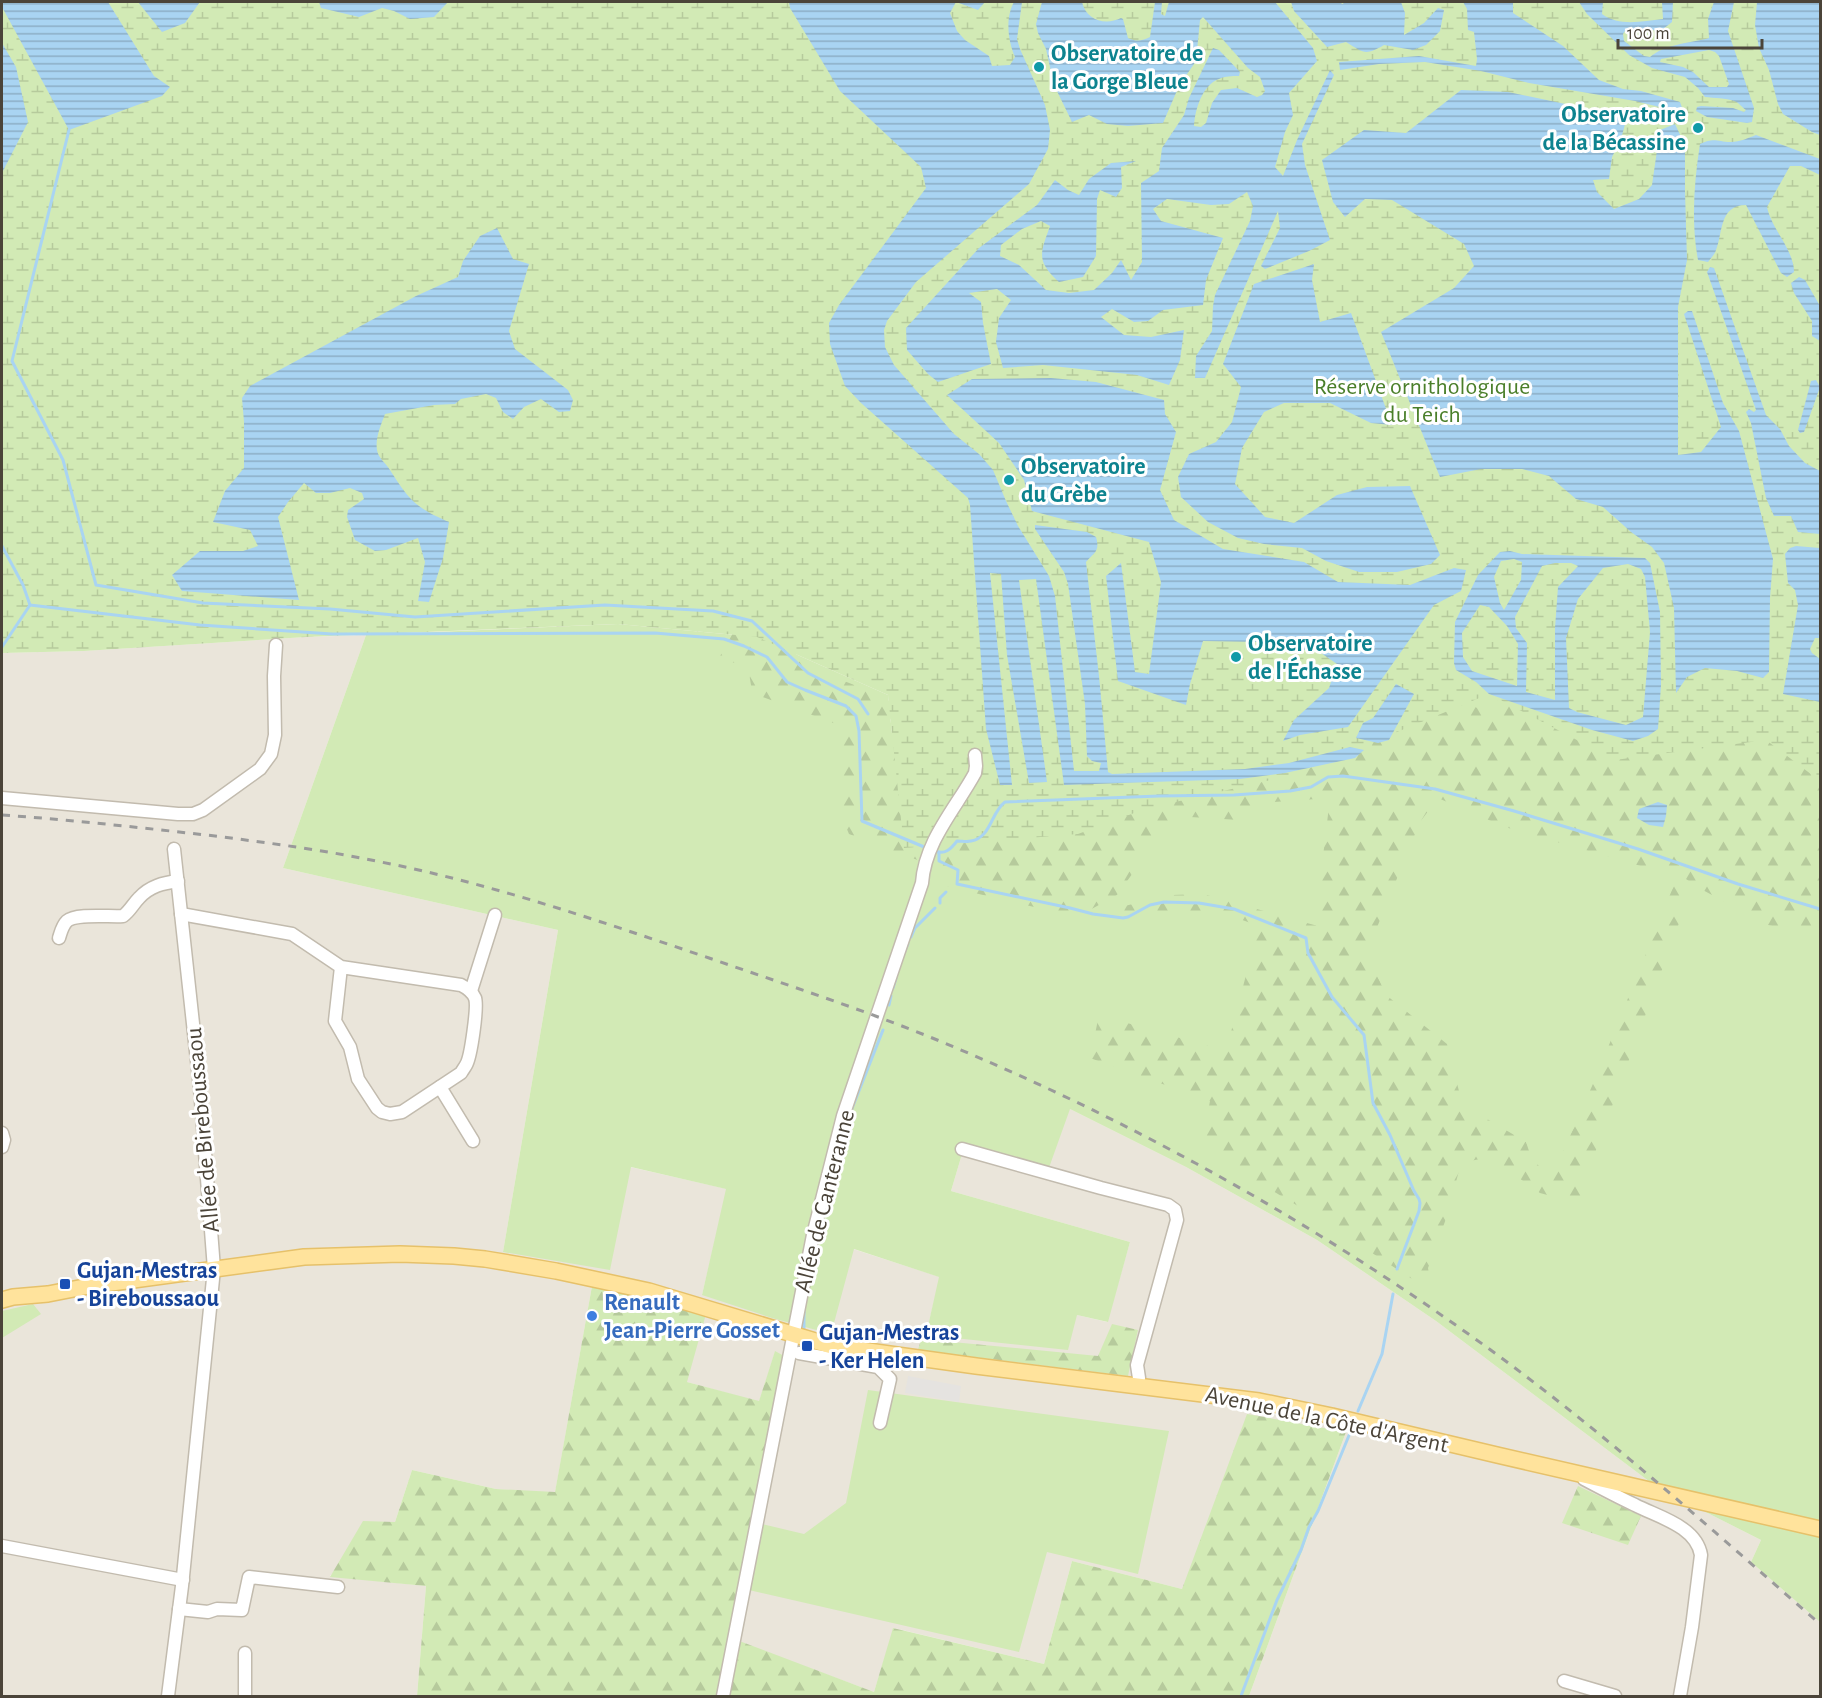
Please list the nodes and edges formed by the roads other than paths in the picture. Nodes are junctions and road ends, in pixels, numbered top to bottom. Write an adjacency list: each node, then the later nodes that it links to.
1 (276, 645): 3 (street)
2 (975, 754): 20 (street, Allée de Canteranne)
3 (2, 798)
4 (174, 849): 5 (street, Allée de Bireboussaou)
5 (178, 881): 6 (street, Allée de Bireboussaou); 8 (street)
6 (182, 914): 9 (street); 16 (street, Allée de Bireboussaou)
7 (495, 915): 10 (street)
8 (59, 938)
9 (341, 967): 10 (street); 11 (street)
10 (471, 992): 11 (street)
11 (440, 1087): 13 (street)
12 (2, 1133): 14 (street)
13 (473, 1141)
14 (2, 1146)
15 (962, 1149): 23 (street)
16 (214, 1269): 17 (main road, Avenue de la Côte d'Argent); 20 (main road, Avenue de la Côte d'Argent); 32 (street, Allée de Bireboussaou)
17 (48, 1294): 18 (main road); 19 (main road)
18 (2, 1300)
19 (2, 1310)
20 (793, 1334): 22 (main road, Avenue de la Côte d'Argent); 39 (street, Allée de Canteranne)
21 (799, 1353): 22 (street)
22 (879, 1360): 23 (main road, Avenue de la Côte d'Argent); 24 (street)
23 (1138, 1385): 25 (main road, Avenue de la Côte d'Argent)
24 (880, 1423)
25 (1571, 1472): 26 (main road, Avenue de la Côte d'Argent); 28 (street)
26 (1637, 1487): 27 (main road, Avenue de la Côte d'Argent); 28 (street)
27 (1653, 1490): 29 (street); 30 (main road, Avenue de la Côte d'Argent)
28 (1637, 1506): 29 (street)
29 (1654, 1513): 41 (street)
30 (1821, 1528)
31 (2, 1546): 32 (street)
32 (183, 1580): 34 (street, Allée de Bireboussaou)
33 (338, 1587): 34 (street)
34 (179, 1609): 37 (street, Allée de Bireboussaou)
35 (245, 1653): 38 (street)
36 (1564, 1681): 40 (street)
37 (168, 1696)
38 (245, 1696)
39 (723, 1696)
40 (1615, 1696)
41 (1680, 1696)

